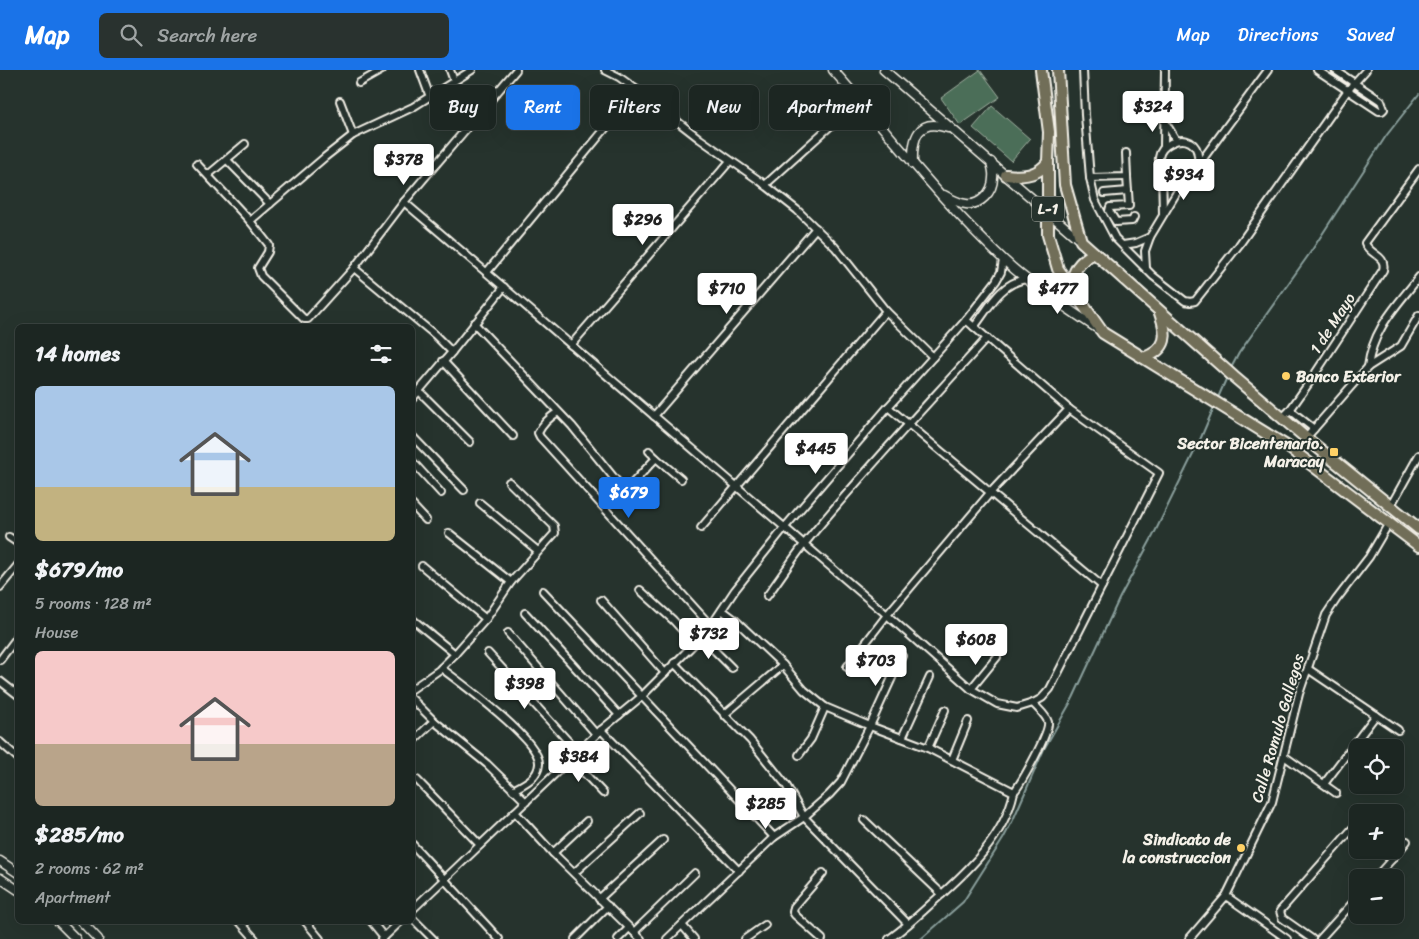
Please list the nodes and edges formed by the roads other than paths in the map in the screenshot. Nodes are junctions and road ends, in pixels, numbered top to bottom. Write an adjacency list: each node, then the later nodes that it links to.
1 (382, 70): 18 (street)
2 (420, 70): 24 (street)
3 (450, 70): 17 (street)
4 (472, 70): 17 (street)
5 (516, 70): 57 (street)
6 (605, 70): 21 (street)
7 (833, 70): 22 (street)
8 (884, 70): 28 (street)
9 (1041, 70): 42 (main road, L-1)
10 (1058, 70): 65 (main road, L-1)
11 (1083, 70): 52 (street)
12 (1165, 70): 26 (street)
13 (1268, 70): 35 (street)
14 (1317, 70): 23 (street)
15 (1335, 70): 19 (street)
16 (1366, 70): 19 (street)
17 (454, 81): 20 (street)
18 (358, 83)
19 (1354, 83): 23 (street); 23 (street)
20 (448, 85)
21 (630, 85)
22 (846, 85)
23 (1348, 90): 70 (street)
24 (430, 97): 32 (street)
25 (340, 101): 32 (street)
26 (1164, 119): 33 (street); 36 (street)
27 (679, 122): 40 (street)
28 (952, 129): 41 (street); 44 (street)
29 (604, 130): 71 (street)
30 (826, 130): 53 (street)
31 (885, 130): 44 (street)
32 (354, 135): 58 (street)
33 (1176, 140): 36 (street); 37 (street)
34 (245, 144): 39 (street)
35 (1214, 144): 37 (street); 45 (street)
36 (1164, 146): 46 (street)
37 (1197, 152): 45 (street)
38 (1126, 154): 50 (street)
39 (227, 160): 48 (street); 58 (street)
40 (730, 161): 53 (street); 86 (street)
41 (991, 162): 49 (street); 54 (street)
42 (1048, 162): 49 (main road); 59 (main road, L-1)
43 (197, 164): 48 (street)
44 (913, 164): 54 (street)
45 (1198, 164): 51 (street)
46 (1162, 168): 51 (street); 60 (street)
47 (1419, 169): 96 (street, 1 de Mayo)
48 (208, 175): 62 (street)
49 (1006, 175): 59 (street)
50 (1127, 177): 52 (street); 55 (street)
51 (1186, 177): 60 (street)
52 (1090, 178): 66 (street)
53 (765, 185): 63 (street)
54 (936, 190): 68 (street)
55 (1128, 191): 56 (street); 61 (street)
56 (1104, 193)
57 (404, 202): 69 (street); 71 (street)
58 (270, 204): 62 (street)
59 (1048, 213): 65 (street); 75 (main road, L-1)
60 (1163, 215): 64 (street)
61 (1134, 216)
62 (250, 222): 69 (street)
63 (816, 228): 76 (street); 98 (street)
64 (1150, 237): 66 (street); 70 (street)
65 (1081, 241): 67 (main road)
66 (1123, 245): 70 (street)
67 (1094, 253): 75 (main road); 77 (main road)
68 (1003, 260): 73 (street); 78 (street)
69 (354, 268): 87 (street)
70 (1146, 268)
71 (487, 272): 74 (street)
72 (1419, 278): 91 (street)
73 (1026, 279): 81 (street); 84 (street)
74 (504, 287): 82 (street); 86 (street)
75 (1071, 289): 84 (main road, L-1)
76 (886, 311): 88 (street); 112 (street)
77 (1159, 311): 89 (main road); 99 (main road)
78 (970, 314): 80 (street); 81 (street)
79 (1419, 314): 91 (street)
80 (966, 320): 83 (street); 88 (street)
81 (980, 320): 83 (street)
82 (474, 323): 87 (street); 97 (street)
83 (974, 327): 85 (street)
84 (1103, 333): 89 (main road, L-1)
85 (987, 338): 95 (street); 100 (street)
86 (571, 345): 98 (street)
87 (452, 352): 90 (street)
88 (933, 358): 94 (street)
89 (1144, 358): 120 (main road, L-1)
90 (443, 361): 92 (street); 102 (street)
91 (1368, 366): 101 (street)
92 (419, 391): 93 (street); 105 (street)
93 (415, 396)
94 (888, 407): 100 (street); 121 (street)
95 (1069, 409): 115 (street); 133 (street)
96 (1290, 410): 99 (street, 1 de Mayo); 101 (street)
97 (558, 412): 108 (street); 144 (street)
98 (654, 416): 112 (street)
99 (1282, 418): 103 (main road)
100 (908, 424): 115 (street); 127 (street)
101 (1314, 429): 103 (street)
102 (513, 436)
103 (1306, 438): 117 (main road)
104 (415, 439): 113 (street)
105 (470, 442)
106 (649, 451): 108 (street)
107 (1419, 455): 117 (street)
108 (656, 458): 110 (street)
109 (415, 464): 114 (street)
110 (681, 479)
111 (509, 482): 129 (street)
112 (736, 485): 121 (street); 122 (street)
113 (464, 490)
114 (441, 493)
115 (990, 493): 133 (street); 141 (street)
116 (480, 503): 129 (street)
117 (1390, 507): 123 (main road)
118 (415, 508): 119 (street)
119 (426, 520)
120 (1389, 523): 128 (main road, L-1); 159 (street, Calle Romulo Gallegos)
121 (784, 527): 127 (street); 139 (street)
122 (701, 528)
123 (1419, 529)
124 (449, 533): 132 (street)
125 (9, 537): 126 (street)
126 (15, 541)
127 (804, 544): 137 (street); 141 (street)
128 (1419, 546)
129 (538, 551): 132 (street)
130 (422, 566): 142 (street)
131 (15, 569): 134 (street)
132 (511, 582): 142 (street)
133 (1102, 586): 168 (street)
134 (0, 587)
135 (640, 590): 148 (street)
136 (543, 591): 166 (street)
137 (767, 596)
138 (601, 600): 160 (street)
139 (722, 610): 144 (street); 155 (street)
140 (525, 613): 172 (street)
141 (887, 615): 156 (street); 164 (street)
142 (486, 618): 150 (street)
143 (415, 621): 150 (street)
144 (711, 626): 146 (street)
145 (508, 633): 178 (street)
146 (701, 637): 148 (street); 158 (street)
147 (15, 640): 153 (street)
148 (694, 643): 154 (street)
149 (488, 653): 183 (street)
150 (455, 654): 157 (street)
151 (902, 656): 176 (street)
152 (998, 656): 164 (street)
153 (0, 660)
154 (674, 663): 160 (street); 171 (street)
155 (783, 665): 169 (street); 171 (street)
156 (847, 667)
157 (442, 668): 163 (street); 191 (street)
158 (732, 668)
159 (1308, 669): 173 (street); 186 (street, Calle Romulo Gallegos)
160 (665, 673): 166 (street)
161 (930, 677): 179 (street)
162 (0, 681): 165 (street)
163 (415, 687)
164 (971, 690): 168 (street)
165 (15, 694)
166 (641, 697): 172 (street); 202 (street)
167 (415, 702): 174 (street)
168 (1033, 704): 192 (street)
169 (825, 706): 176 (street); 185 (street)
170 (945, 710): 182 (street)
171 (724, 714): 198 (street)
172 (619, 715): 178 (street)
173 (1376, 715): 177 (street); 190 (street)
174 (434, 721): 180 (street); 191 (street)
175 (968, 721): 188 (street)
176 (870, 726): 179 (street); 198 (street)
177 (1398, 730)
178 (599, 732): 183 (street); 212 (street)
179 (902, 738): 182 (street)
180 (415, 739)
181 (0, 742): 184 (street)
182 (928, 748): 188 (street)
183 (578, 752): 187 (street)
184 (15, 755)
185 (799, 755)
186 (1284, 756): 190 (street); 221 (street, Calle Romulo Gallegos)
187 (571, 759): 193 (street); 195 (street)
188 (952, 760): 192 (street)
189 (417, 780): 206 (street)
190 (1324, 784): 194 (street)
191 (513, 790): 195 (street)
192 (1014, 792): 220 (street)
193 (603, 793)
194 (1336, 794)
195 (526, 802): 196 (street)
196 (515, 812): 206 (street); 208 (street)
197 (640, 813): 214 (street)
198 (804, 817): 202 (street); 234 (street)
199 (864, 820): 220 (street)
200 (587, 821): 208 (street)
201 (1349, 832): 254 (street)
202 (774, 837): 212 (street)
203 (664, 840): 222 (street)
204 (1407, 841): 205 (street)
205 (1404, 844)
206 (480, 846): 218 (street)
207 (415, 847): 218 (street)
208 (553, 853): 214 (street)
209 (1391, 859): 211 (street)
210 (0, 861): 213 (street)
211 (1383, 869)
212 (739, 870): 235 (street)
213 (15, 871)
214 (574, 873): 222 (street)
215 (695, 873): 236 (street)
216 (823, 874): 250 (street)
217 (0, 878): 219 (street)
218 (445, 879): 224 (street); 243 (street)
219 (15, 888)
220 (942, 894): 234 (street)
221 (1226, 896): 252 (street, Calle Romulo Gallegos); 253 (street)
222 (599, 899): 223 (street)
223 (608, 906): 236 (street); 244 (street)
224 (415, 907)
225 (1349, 907): 255 (street)
226 (415, 921): 242 (street)
227 (61, 924): 238 (street)
228 (84, 924): 239 (street)
229 (242, 924): 240 (street)
230 (308, 924): 241 (street)
231 (373, 924): 237 (street)
232 (398, 924): 237 (street)
233 (765, 924): 249 (street)
234 (908, 924): 251 (street)
235 (682, 925): 247 (street); 248 (street)
236 (632, 930): 245 (street); 246 (street)
237 (383, 938)
238 (76, 939)
239 (98, 939)
240 (255, 939)
241 (320, 939)
242 (433, 939)
243 (499, 939)
244 (576, 939)
245 (618, 939)
246 (641, 939)
247 (667, 939)
248 (694, 939)
249 (745, 939)
250 (822, 939)
251 (888, 939)
252 (1189, 939)
253 (1286, 939)
254 (1312, 939)
255 (1320, 939)

